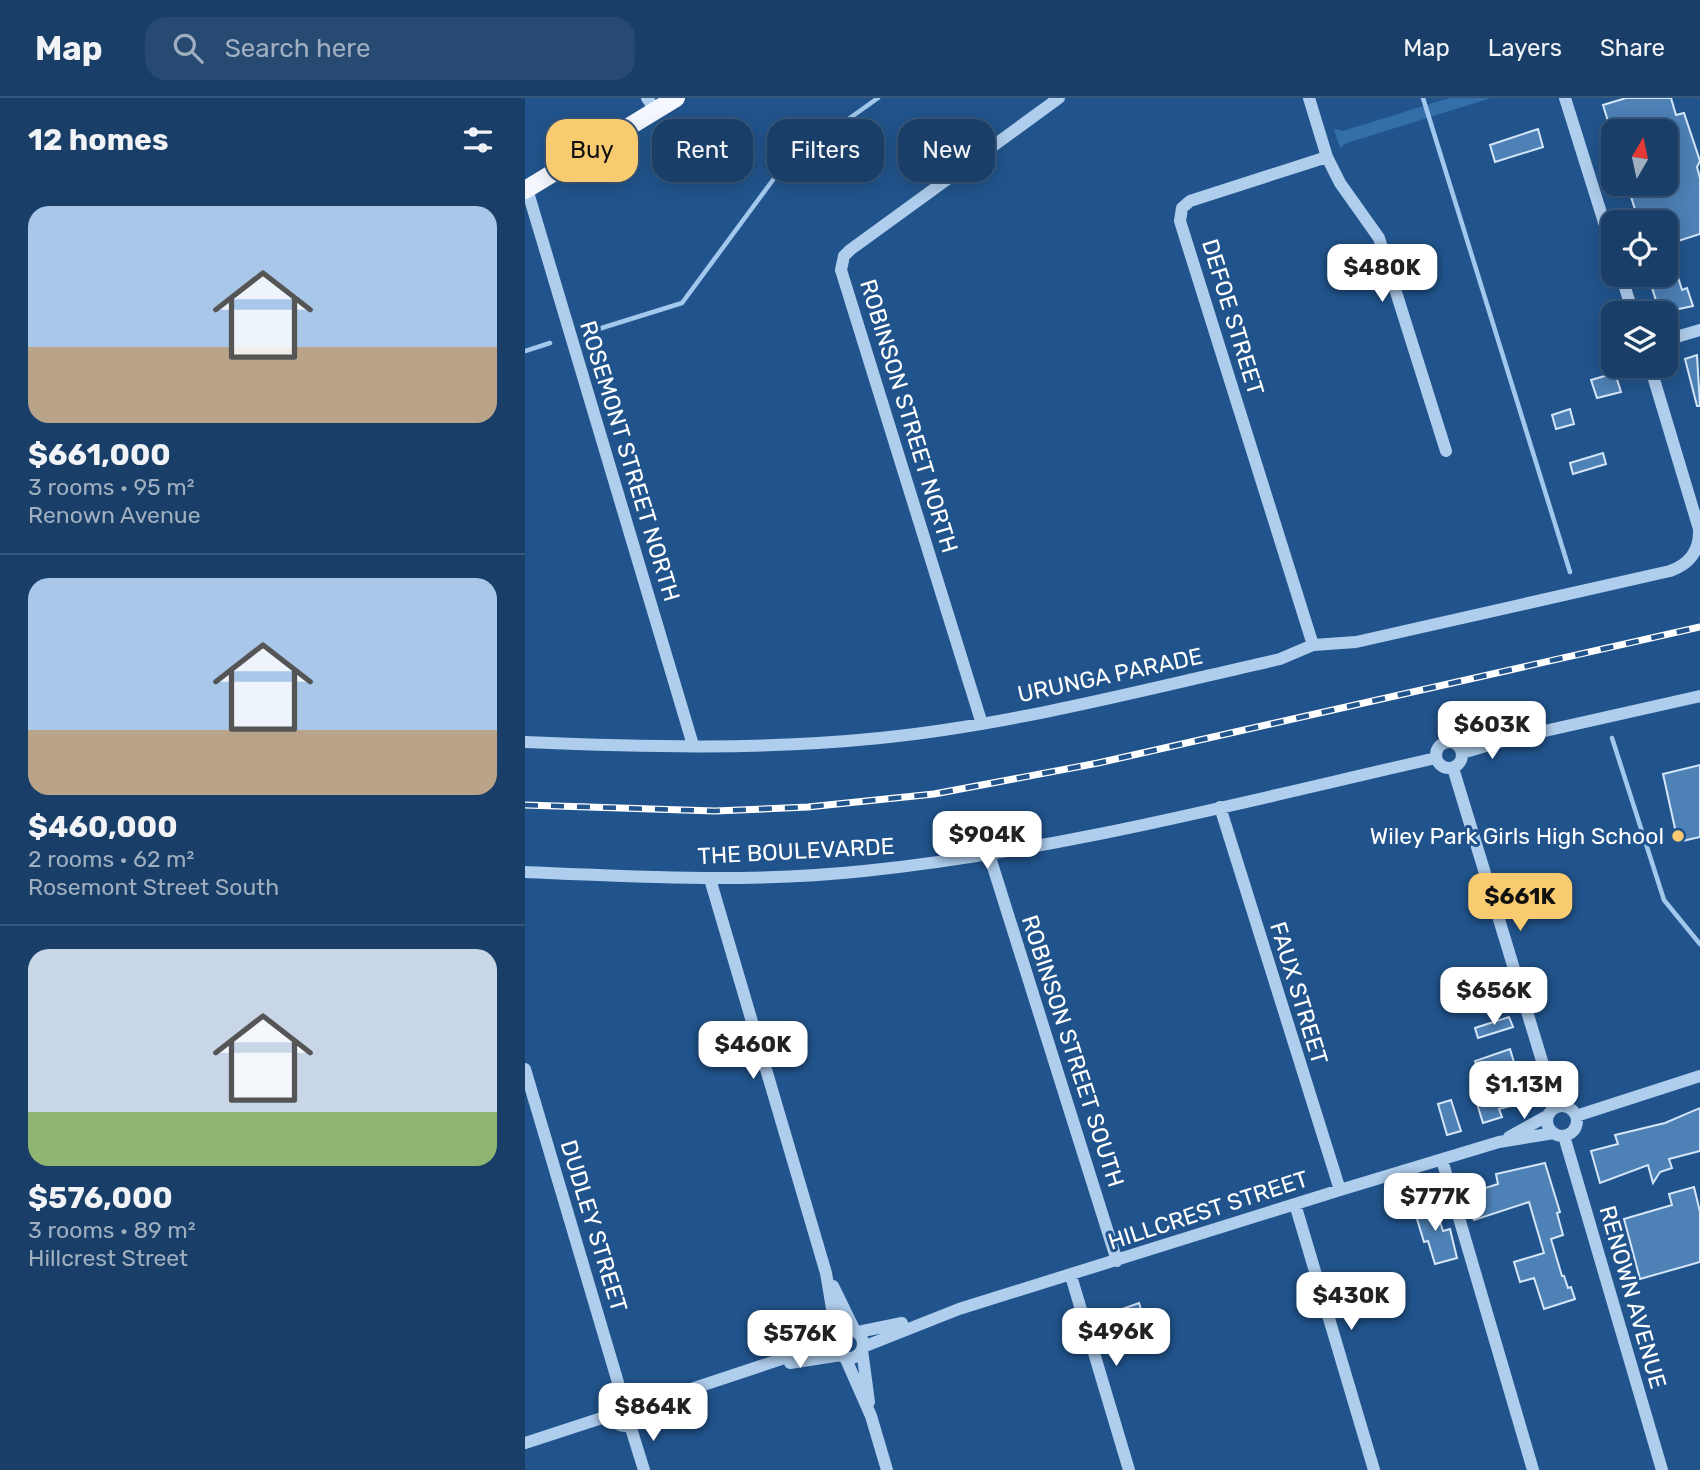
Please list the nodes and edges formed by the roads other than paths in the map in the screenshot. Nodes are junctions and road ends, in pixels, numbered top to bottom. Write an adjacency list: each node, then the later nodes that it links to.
1 (676, 98): 5 (main road)
2 (1059, 98): 15 (street, ROBINSON STREET NORTH)
3 (1310, 98): 6 (street)
4 (1565, 98): 8 (street)
5 (652, 105): 7 (main road)
6 (1328, 157): 12 (street); 13 (street, DEFOE STREET)
7 (526, 190): 17 (street, ROSEMONT STREET NORTH)
8 (1601, 213)
9 (1700, 330): 10 (street)
10 (1678, 336)
11 (1654, 378): 13 (street, URUNGA PARADE)
12 (1446, 451)
13 (1313, 645): 15 (street, URUNGA PARADE)
14 (1700, 696): 18 (street)
15 (982, 724): 17 (street, URUNGA PARADE)
16 (525, 742): 17 (street, URUNGA PARADE)
17 (693, 746)
18 (1462, 753): 19 (street); 20 (street)
19 (1436, 758): 20 (street); 21 (street, THE BOULEVARDE)
20 (1453, 768): 27 (street)
21 (1220, 807): 22 (street, THE BOULEVARDE); 32 (street, FAUX STREET)
22 (989, 854): 24 (street, THE BOULEVARDE); 34 (street, ROBINSON STREET SOUTH)
23 (525, 872): 24 (street, THE BOULEVARDE)
24 (710, 879): 35 (street)
25 (525, 1069): 43 (street, DUDLEY STREET)
26 (1700, 1076): 28 (street)
27 (1552, 1112): 28 (street); 29 (street); 30 (street, HILLCREST STREET)
28 (1576, 1116): 29 (street)
29 (1559, 1135): 30 (street, HILLCREST STREET); 54 (street, RENOWN AVENUE)
30 (1499, 1142): 31 (street, HILLCREST STREET)
31 (1443, 1160): 32 (street, HILLCREST STREET); 53 (street)
32 (1340, 1190): 33 (street, HILLCREST STREET)
33 (1295, 1204): 34 (street, HILLCREST STREET); 52 (street)
34 (1117, 1261): 36 (street, HILLCREST STREET)
35 (826, 1273): 38 (street); 39 (street)
36 (1071, 1276): 37 (street, HILLCREST STREET); 51 (street)
37 (930, 1319): 38 (street, HILLCREST STREET); 40 (street, HILLCREST STREET)
38 (856, 1331): 39 (street); 40 (street)
39 (836, 1339): 41 (street); 42 (street)
40 (863, 1348): 41 (street); 46 (street)
41 (843, 1356): 42 (street); 46 (street)
42 (755, 1370): 44 (street)
43 (622, 1396): 44 (street); 45 (street)
44 (640, 1406): 47 (street)
45 (611, 1415): 47 (street); 48 (street)
46 (871, 1416): 50 (street)
47 (630, 1425): 49 (street)
48 (525, 1443)
49 (644, 1470)
50 (887, 1470)
51 (1129, 1470)
52 (1374, 1470)
53 (1533, 1470)
54 (1662, 1470)

